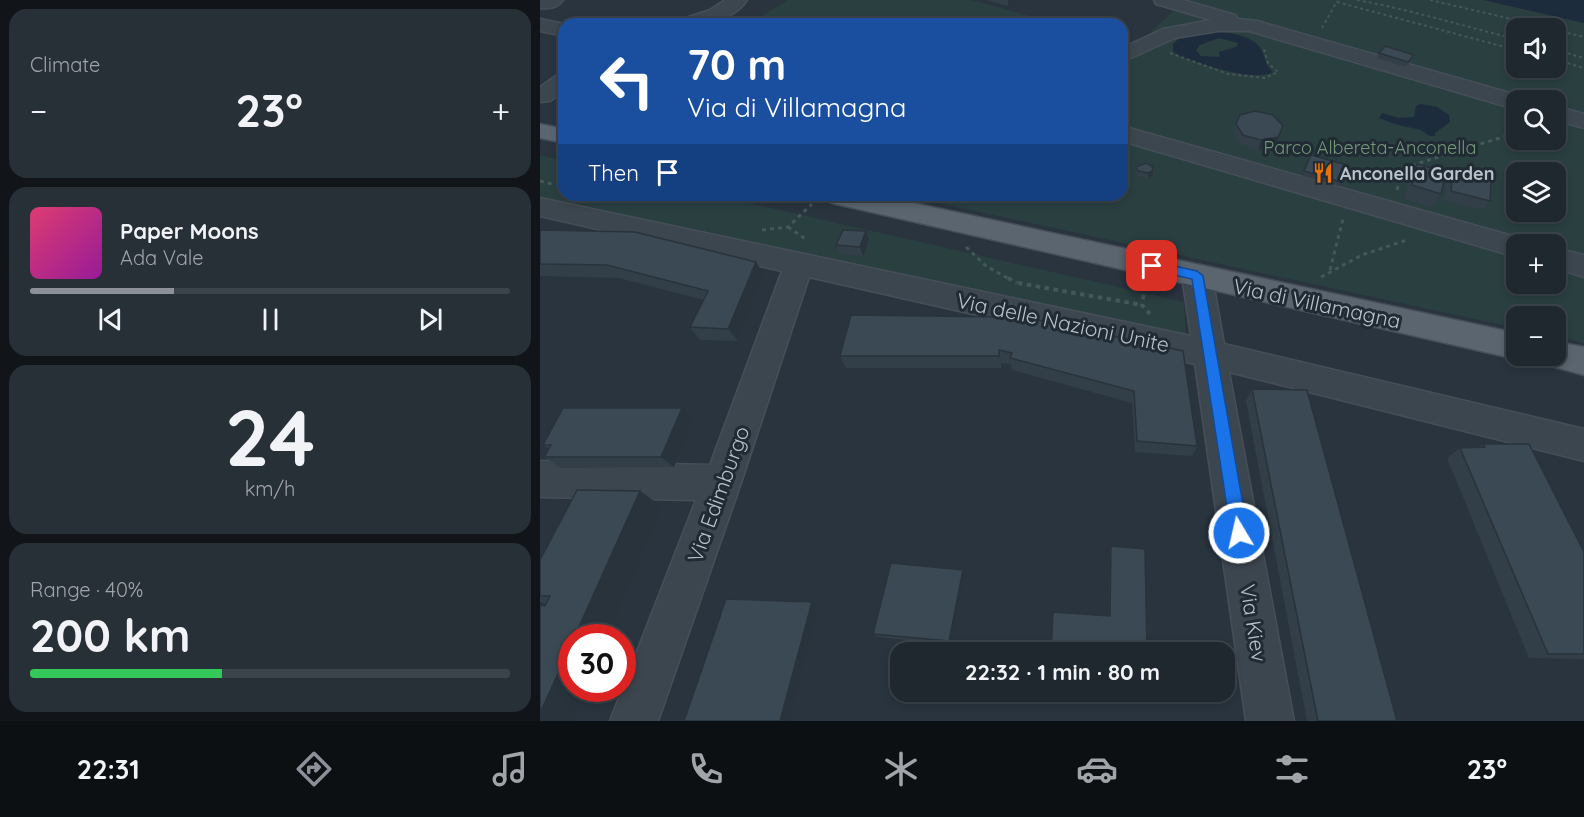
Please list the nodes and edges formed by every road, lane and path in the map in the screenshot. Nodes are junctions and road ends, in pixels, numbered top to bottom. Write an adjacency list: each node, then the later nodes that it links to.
1 (554, 0): 7 (street)
2 (738, 0): 8 (street)
3 (1162, 0): 13 (street)
4 (1357, 0): 17 (path)
5 (1430, 0): 11 (path)
6 (1337, 1): 19 (path); 20 (path)
7 (540, 2)
8 (717, 14): 9 (street); 10 (street)
9 (705, 18)
10 (731, 18)
11 (1507, 18)
12 (540, 25): 14 (street)
13 (1250, 25): 16 (street); 19 (street)
14 (558, 29)
15 (1566, 32): 18 (path)
16 (1170, 33): 21 (path); 22 (street)
17 (1506, 37)
18 (1584, 37)
19 (1313, 42): 29 (street)
20 (1506, 47)
21 (1264, 48)
22 (1128, 53)
23 (1566, 53): 24 (path)
24 (1584, 58)
25 (1566, 63): 26 (path)
26 (1584, 68)
27 (558, 85): 28 (street)
28 (541, 96): 30 (street)
29 (1506, 99)
30 (558, 100)
31 (1566, 116): 32 (street)
32 (1584, 121)
33 (540, 131): 34 (main road)
34 (558, 135)
35 (1128, 135): 37 (street)
36 (1506, 136): 41 (path)
37 (1348, 199): 41 (street); 49 (path)
38 (823, 201): 43 (path)
39 (829, 201): 50 (main road, Via di Villamagna)
40 (540, 207): 47 (street, Via delle Nazioni Unite)
41 (1392, 211): 42 (street)
42 (1449, 228): 45 (street); 49 (path)
43 (759, 230)
44 (964, 244): 52 (path)
45 (1506, 244)
46 (1566, 261): 48 (street)
47 (798, 266): 56 (street, Via delle Nazioni Unite); 61 (street, Via Edimburgo)
48 (1584, 266)
49 (1330, 271): 53 (path)
50 (1197, 276): 55 (main road, Via di Villamagna); 56 (street, Via Kiev)
51 (1146, 279): 54 (path)
52 (1017, 283)
53 (1313, 284)
54 (1156, 321)
55 (1506, 344)
56 (1210, 354): 59 (street, Via delle Nazioni Unite); 63 (street, Via Kiev)
57 (1566, 357): 58 (main road)
58 (1584, 361)
59 (1584, 445)
60 (540, 479): 61 (street)
61 (722, 483): 62 (street, Via Edimburgo)
62 (634, 721)
63 (1270, 721)

